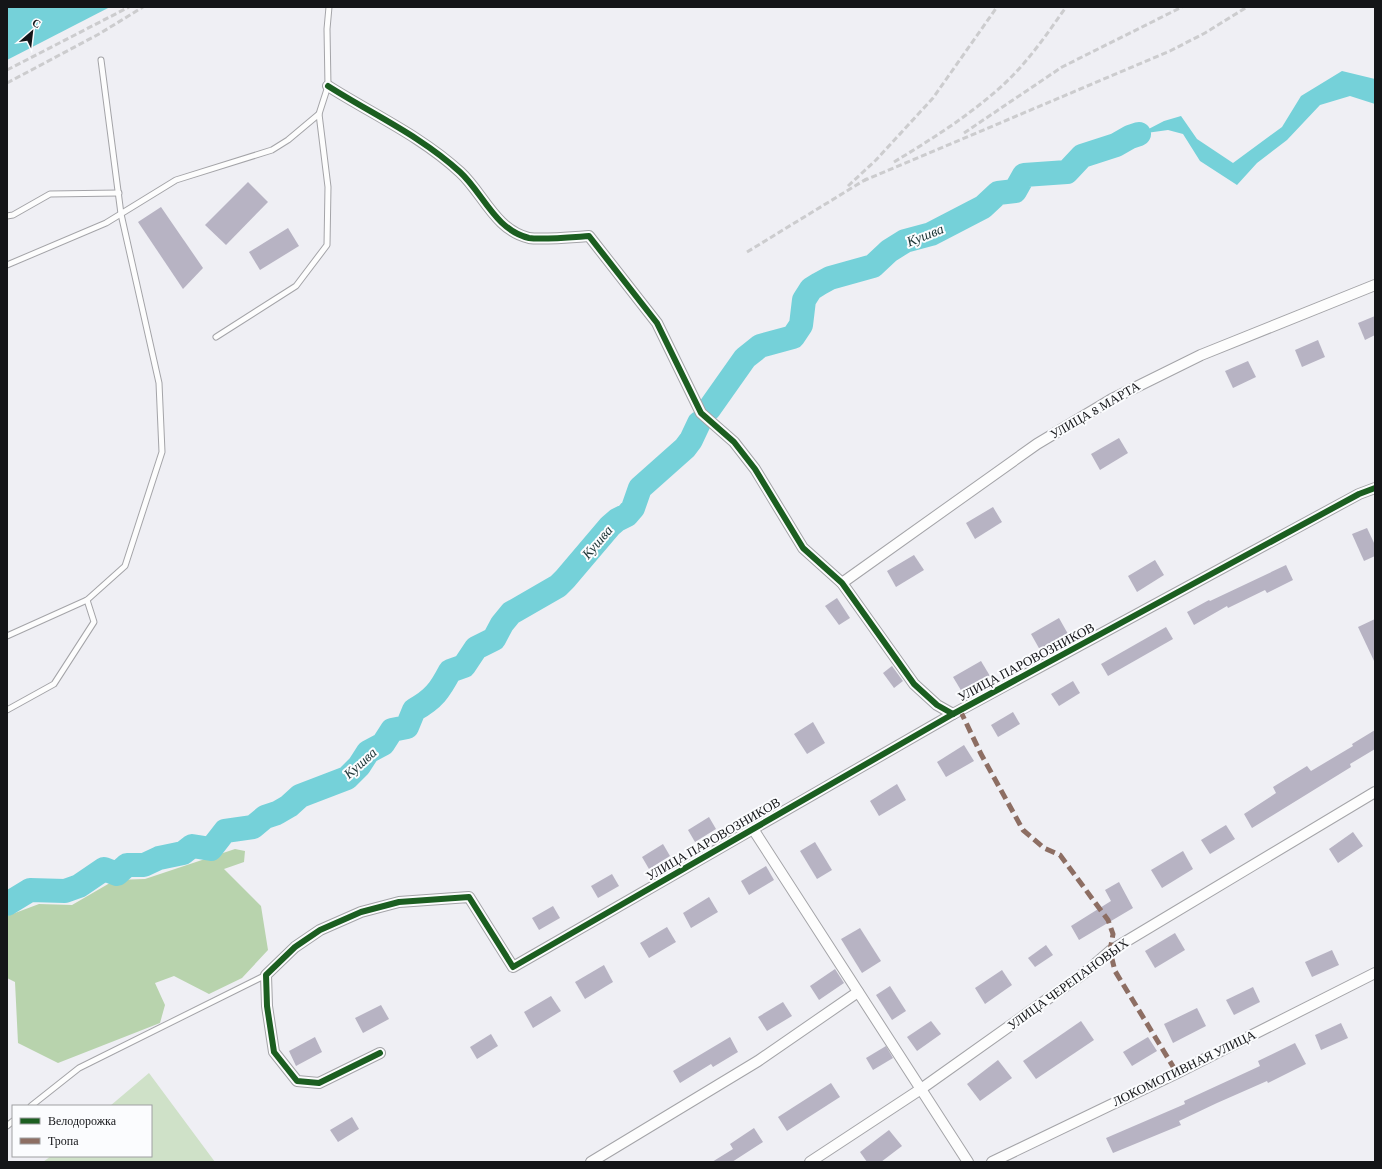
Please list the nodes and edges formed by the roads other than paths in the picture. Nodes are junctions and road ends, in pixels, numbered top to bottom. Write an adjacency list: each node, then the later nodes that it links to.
1 (329, 7): 3 (lane)
2 (101, 60): 5 (lane)
3 (328, 86): 4 (lane); 12 (street)
4 (318, 114): 6 (lane); 10 (lane)
5 (119, 193): 6 (lane); 7 (lane)
6 (121, 214): 8 (lane); 13 (lane)
7 (7, 216)
8 (7, 265)
9 (1375, 285): 12 (street, УЛИЦА 8 МАРТА)
10 (216, 337)
11 (1375, 488): 16 (street, УЛИЦА ПАРОВОЗНИКОВ)
12 (842, 583): 16 (street)
13 (87, 600): 14 (lane); 15 (lane)
14 (7, 636)
15 (7, 710)
16 (953, 714): 18 (street, УЛИЦА ПАРОВОЗНИКОВ)
17 (1375, 792): 23 (street, УЛИЦА ЧЕРЕПАНОВЫХ)
18 (753, 830): 20 (street, УЛИЦА ПАРОВОЗНИКОВ); 21 (street)
19 (1375, 973): 28 (street, ЛОКОМОТИВНАЯ УЛИЦА)
20 (266, 975): 22 (street); 24 (lane)
21 (858, 992): 23 (street); 25 (street)
22 (380, 1053)
23 (921, 1089): 26 (street, УЛИЦА ЧЕРЕПАНОВЫХ); 27 (street)
24 (33, 1105)
25 (591, 1162)
26 (810, 1162)
27 (968, 1162)
28 (992, 1162)

